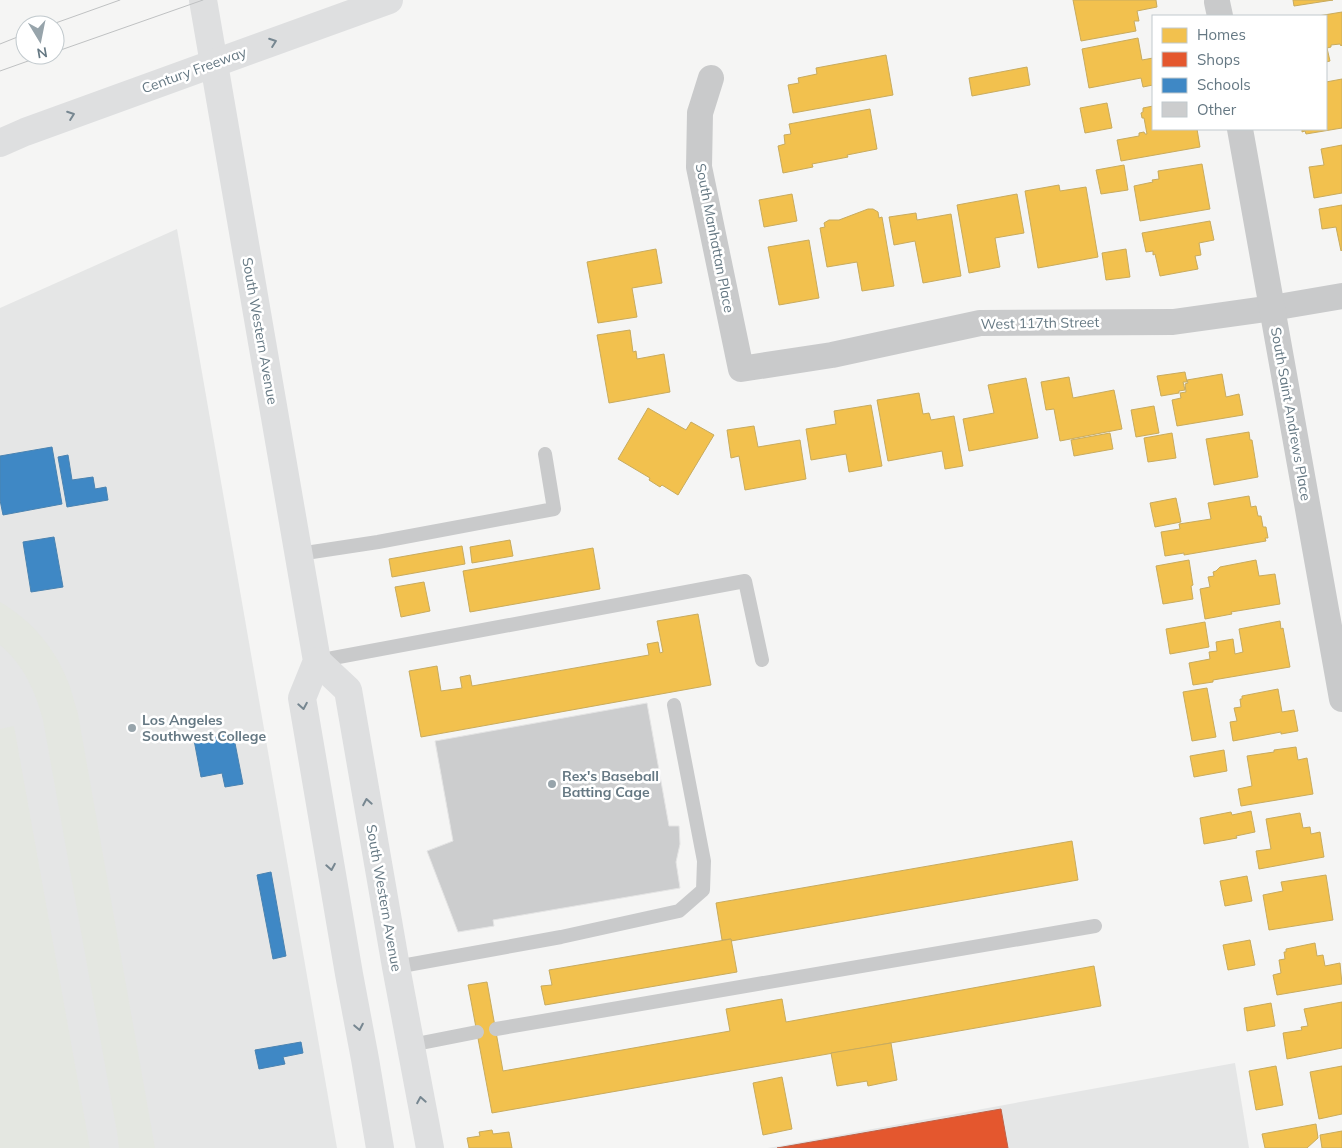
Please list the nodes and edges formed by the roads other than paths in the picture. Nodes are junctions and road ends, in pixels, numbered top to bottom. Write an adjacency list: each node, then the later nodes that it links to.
1 (203, 0): 10 (main road, South Western Avenue)
2 (389, 0): 5 (main road, Century Freeway, one-way to 2)
3 (711, 78): 8 (street, South Manhattan Place)
4 (1240, 130): 7 (street, South Saint Andrews Place)
5 (0, 143)
6 (1342, 296): 7 (street, West 117th Street)
7 (1272, 308): 8 (street, West 117th Street); 13 (street, South Saint Andrews Place)
8 (741, 369)
9 (545, 454): 10 (lane)
10 (299, 554): 12 (main road, South Western Avenue)
11 (762, 660): 12 (lane)
12 (318, 661): 16 (main road, South Western Avenue, one-way to 12); 20 (main road, one-way to 20)
13 (1342, 699)
14 (674, 705): 16 (lane)
15 (1095, 926): 17 (lane)
16 (396, 967): 19 (main road, South Western Avenue)
17 (496, 1029)
18 (477, 1032): 19 (lane)
19 (411, 1045): 21 (main road, South Western Avenue, one-way to 19)
20 (380, 1148)
21 (430, 1148)

